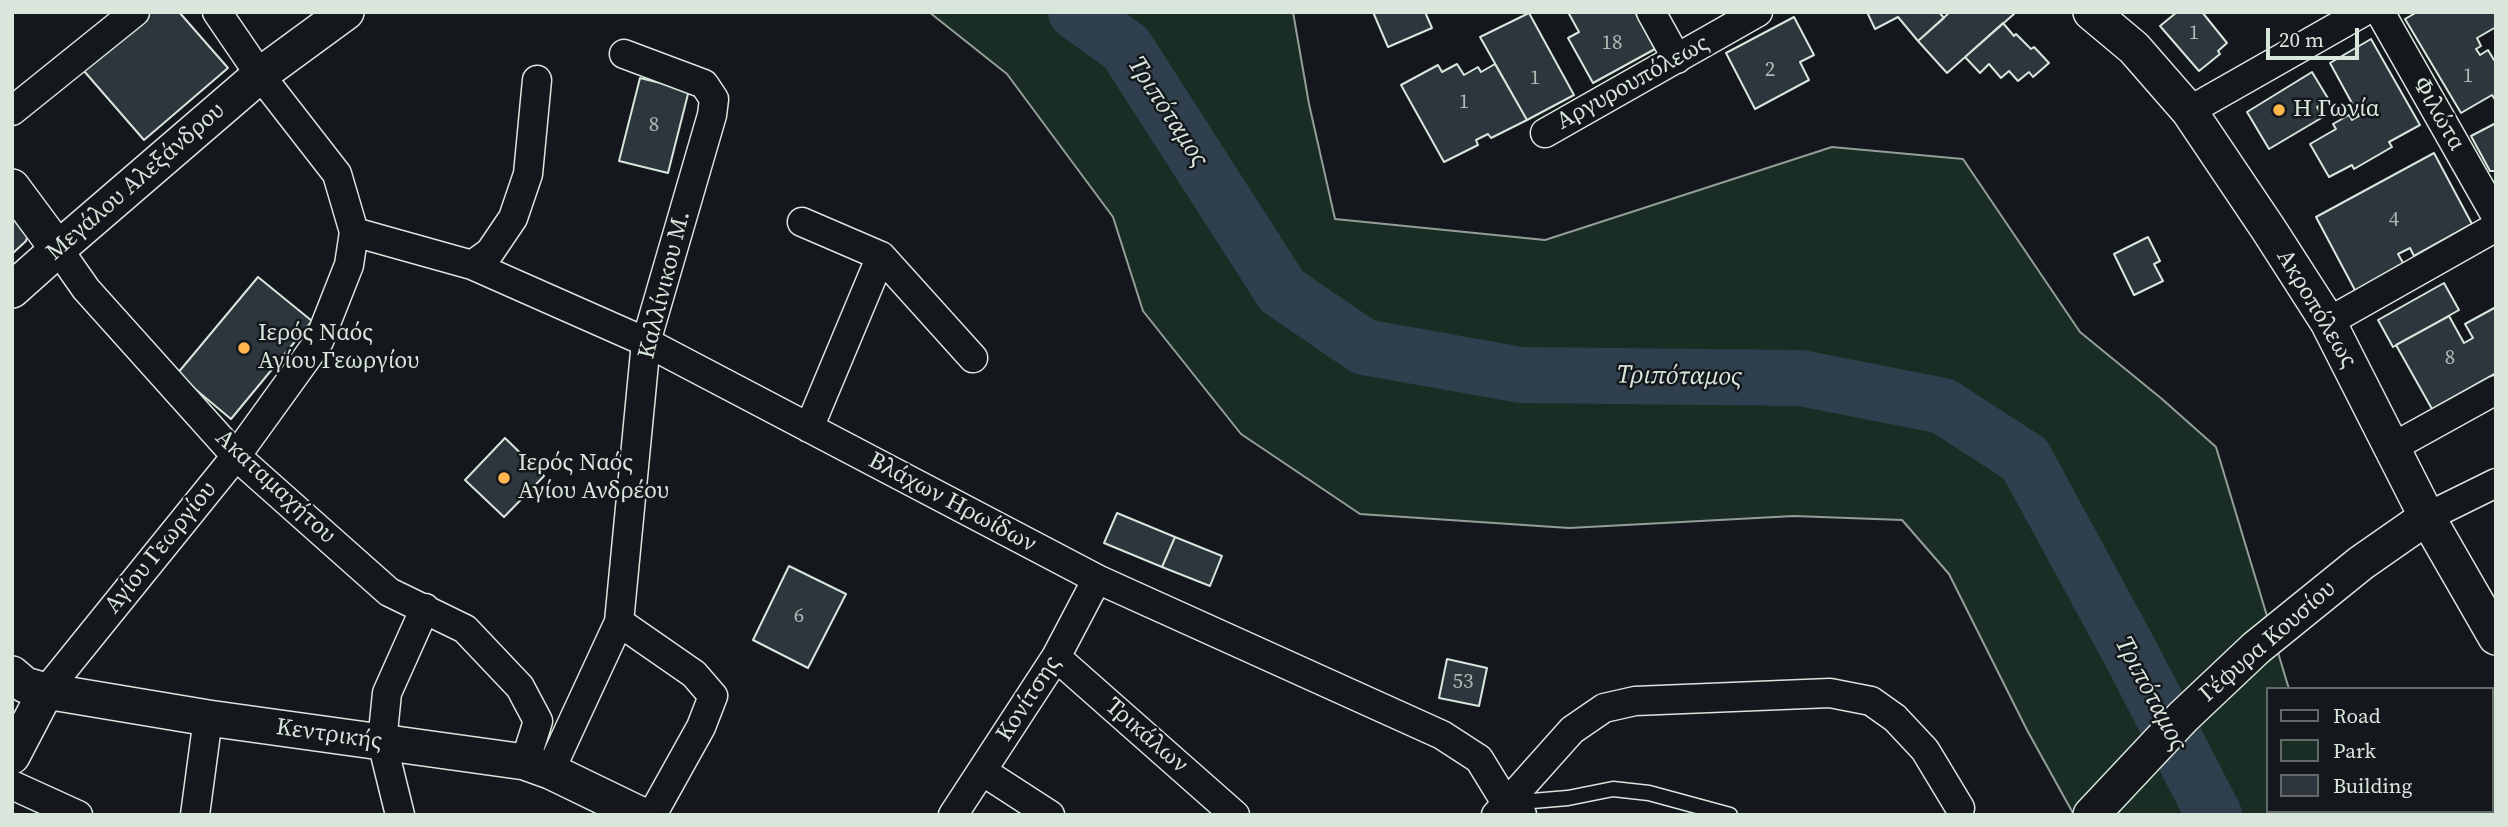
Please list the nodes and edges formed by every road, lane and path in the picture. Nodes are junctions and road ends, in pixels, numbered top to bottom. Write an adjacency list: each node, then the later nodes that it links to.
1 (135, 12): 13 (street)
2 (217, 12): 11 (street, Αγίου Γεωργίου)
3 (346, 12): 11 (street, Μεγάλου Αλεξάνδρου)
4 (1651, 12): 10 (street)
5 (1758, 12): 10 (street, Αργυρουπόλεως)
6 (2091, 12): 14 (street, Ακροπόλεως)
7 (2363, 12): 14 (street)
8 (2380, 12): 17 (street, Φιλώτα)
9 (624, 54): 26 (street, Καλλίνικου Μ.)
10 (1677, 59): 15 (street, Αργυρουπόλεως)
11 (260, 75): 20 (street, Αγίου Γεωργίου); 21 (street, Μεγάλου Αλεξάνδρου)
12 (537, 80): 23 (street)
13 (12, 111)
14 (2189, 111): 25 (street, Ακροπόλεως)
15 (1545, 133)
16 (12, 187): 21 (street, Ακαταμαχήτου)
17 (2496, 216)
18 (802, 222): 22 (street)
19 (2496, 227): 25 (street)
20 (354, 232): 23 (street, Βλάχων Ηρωίδων); 31 (street, Αγίου Γεωργίου)
21 (58, 248): 24 (street, Μεγάλου Αλεξάνδρου); 31 (street, Ακαταμαχήτου)
22 (881, 256): 27 (street); 29 (street)
23 (472, 265): 26 (street, Βλάχων Ηρωίδων)
24 (12, 290)
25 (2328, 321): 30 (street, Ακροπόλεως)
26 (646, 342): 29 (street, Βλάχων Ηρωίδων); 36 (street, Καλλίνικου Μ.)
27 (973, 358)
28 (2496, 390): 30 (street)
29 (810, 428): 34 (street, Βλάχων Ηρωίδων)
30 (2393, 447): 33 (street, Ακροπόλεως)
31 (236, 456): 35 (street, Ακαταμαχήτου); 40 (street, Αγίου Γεωργίου)
32 (2496, 483): 33 (street)
33 (2427, 517): 37 (street, Ακροπόλεως); 58 (street, Γέφυρα Κουσίου)
34 (1097, 579): 38 (street, Κονίτσης); 48 (street, Βλάχων Ηρωίδων)
35 (425, 608): 42 (street); 44 (street, Ακαταμαχήτου)
36 (619, 622): 44 (street, Καλλίνικου Μ.); 53 (street)
37 (2496, 637)
38 (1056, 657): 45 (street, Κονίτσης); 56 (street, Τρικάλων)
39 (12, 674): 40 (street, Κεντρικής)
40 (46, 691): 41 (street, Κεντρικής); 43 (street)
41 (208, 718): 42 (street, Κεντρικής); 50 (street)
42 (382, 742): 44 (street, Κεντρικής); 51 (street)
43 (12, 756)
44 (538, 766): 52 (street, Κεντρικής)
45 (982, 771): 54 (street, Κονίτσης); 55 (street)
46 (12, 785): 49 (street)
47 (1960, 808): 48 (street)
48 (1508, 811): 57 (lane)
49 (78, 815)
50 (195, 815)
51 (400, 815)
52 (641, 815)
53 (652, 815)
54 (953, 815)
55 (1050, 815)
56 (1235, 815)
57 (1730, 815)
58 (2091, 815)

